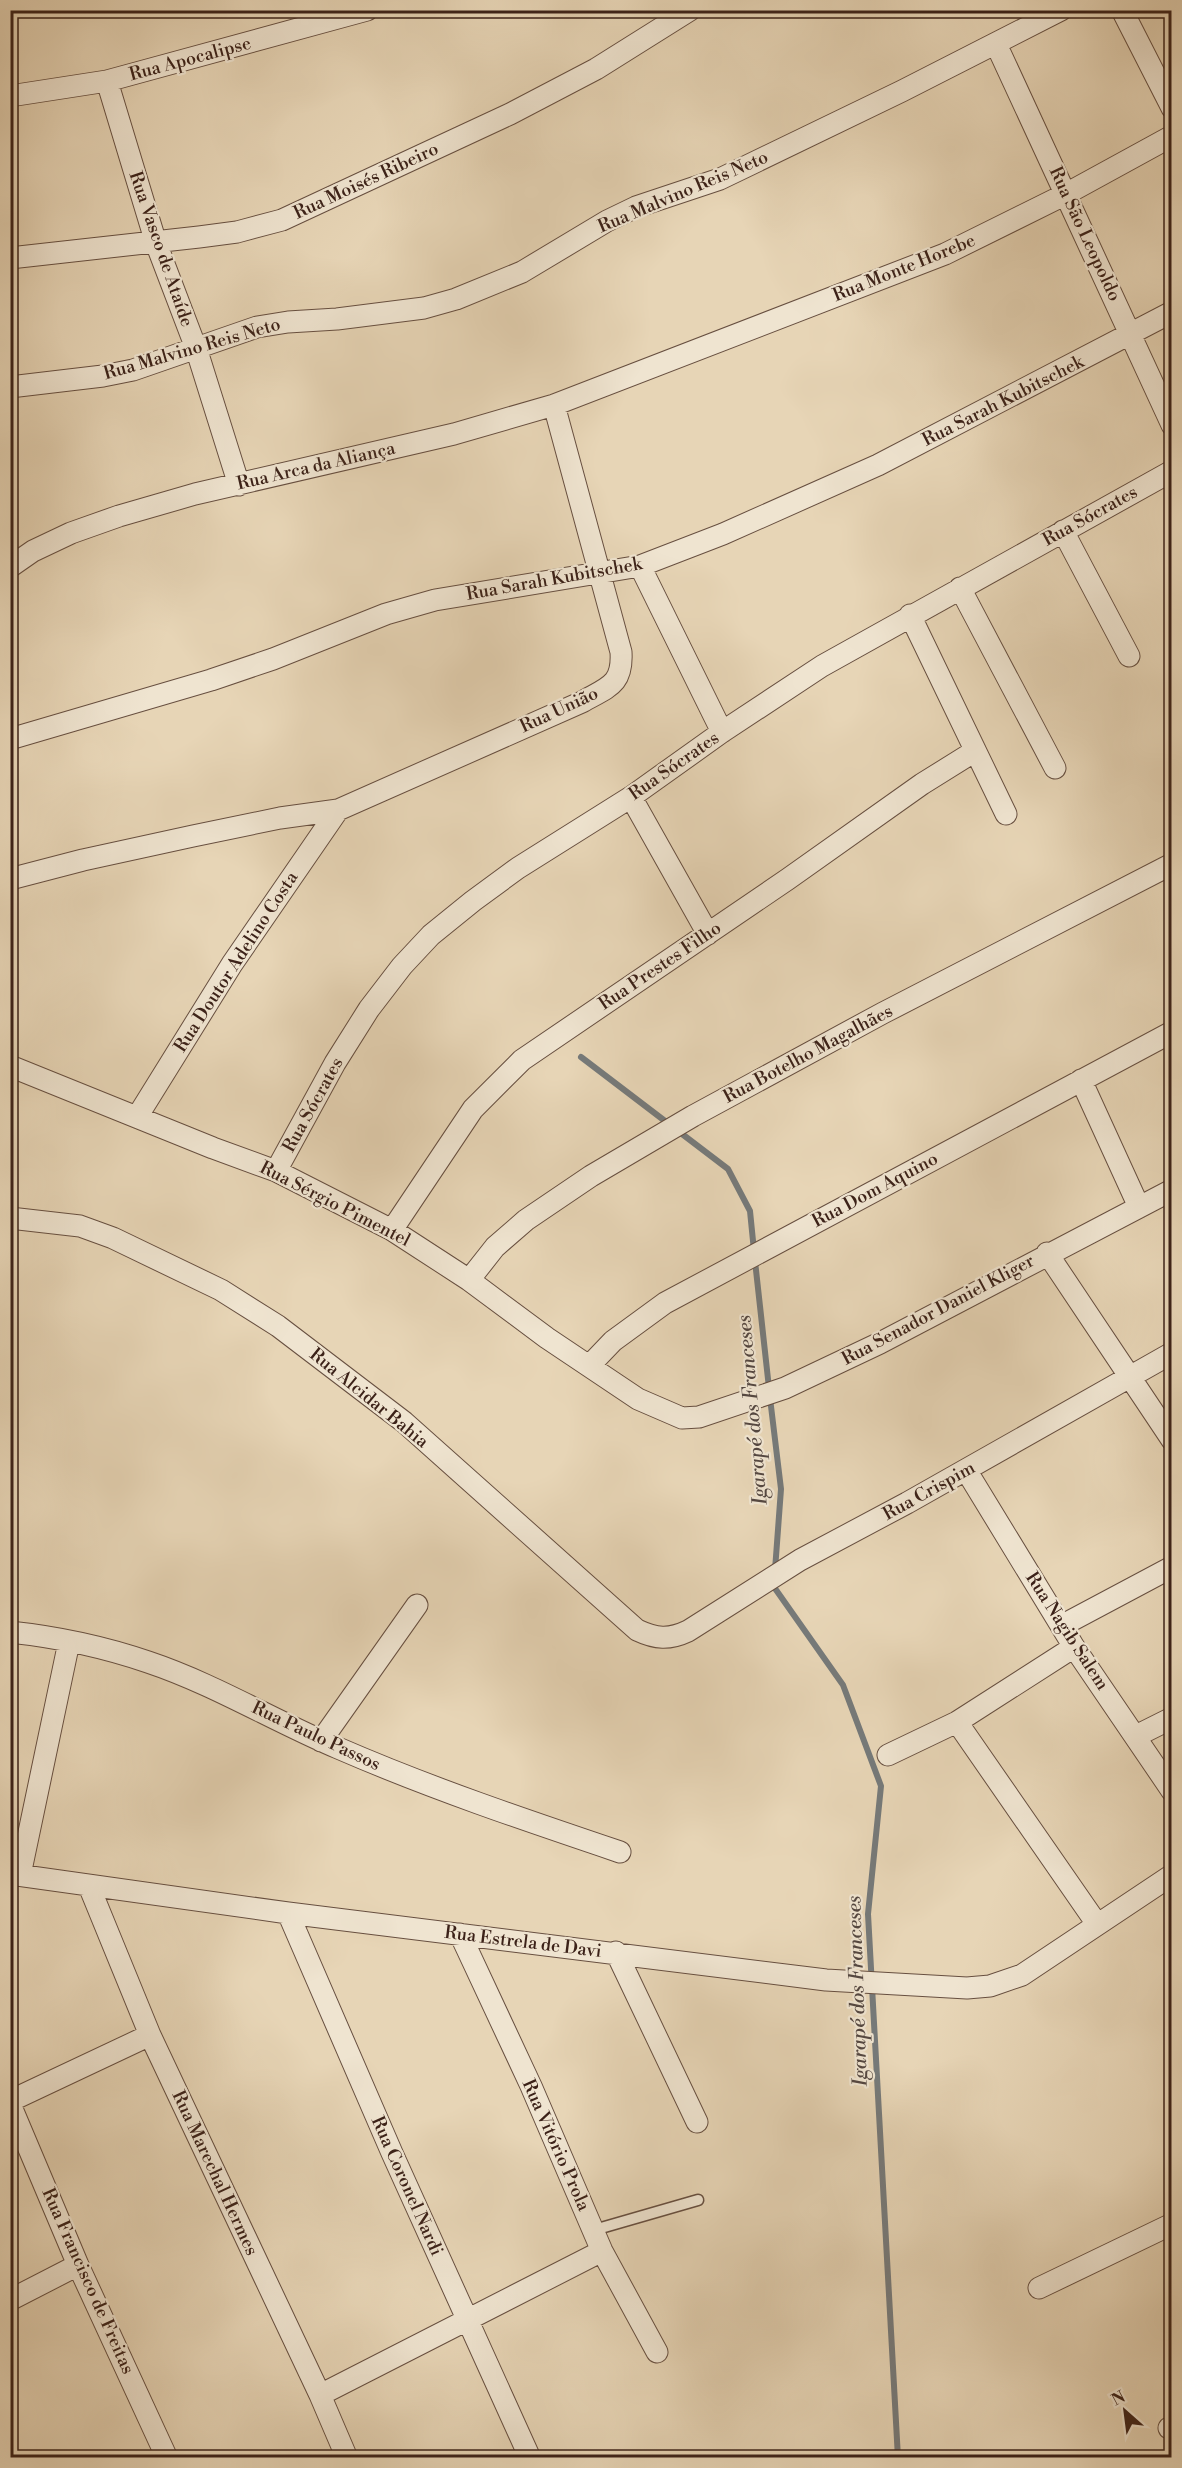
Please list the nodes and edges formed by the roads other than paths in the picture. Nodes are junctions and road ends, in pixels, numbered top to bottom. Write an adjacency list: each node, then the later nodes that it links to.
1 (367, 10): 6 (street, Rua Apocalipse)
2 (690, 10): 11 (street, Rua Moisés Ribeiro)
3 (1061, 10): 5 (street, Rua Malvino Reis Neto)
4 (1122, 10): 8 (street)
5 (996, 44): 10 (street, Rua São Leopoldo); 15 (street, Rua Malvino Reis Neto)
6 (108, 81): 7 (street, Rua Apocalipse); 11 (street, Rua Vasco de Ataíde)
7 (10, 96)
8 (1172, 108)
9 (1172, 136): 10 (street, Rua Monte Horebe)
10 (1066, 194): 14 (street, Rua São Leopoldo); 16 (street, Rua Monte Horebe)
11 (156, 243): 12 (street, Rua Moisés Ribeiro); 15 (street, Rua Vasco de Ataíde)
12 (10, 258)
13 (1172, 312): 14 (street, Rua Sarah Kubitschek)
14 (1131, 335): 19 (street, Rua São Leopoldo); 25 (street, Rua Sarah Kubitschek)
15 (196, 348): 17 (street, Rua Malvino Reis Neto); 21 (street, Rua Vasco de Ataíde)
16 (626, 377): 18 (street, Rua Arca da Aliança)
17 (10, 387)
18 (554, 405): 21 (street, Rua Arca da Aliança); 27 (street, Rua União)
19 (1172, 425)
20 (1172, 471): 22 (street, Rua Sócrates)
21 (239, 485): 24 (street, Rua Arca da Aliança)
22 (1063, 531): 28 (street, Rua Sócrates); 30 (street)
23 (10, 551): 24 (street)
24 (33, 551): 26 (street, Rua Arca da Aliança)
25 (640, 566): 27 (street, Rua Sarah Kubitschek); 31 (street)
26 (10, 567)
27 (600, 573): 32 (street, Rua Sarah Kubitschek); 36 (street, Rua União)
28 (960, 588): 29 (street, Rua Sócrates); 34 (street)
29 (910, 615): 31 (street, Rua Sócrates); 33 (street)
30 (1129, 656)
31 (722, 732): 35 (street, Rua Sócrates)
32 (10, 739)
33 (975, 751): 37 (street); 40 (street, Rua Prestes Filho)
34 (1055, 768)
35 (631, 797): 40 (street); 45 (street, Rua Sócrates)
36 (338, 810): 39 (street, Rua União); 44 (street, Rua Doutor Adelino Costa)
37 (1006, 814)
38 (1172, 864): 51 (street, Rua Botelho Magalhães)
39 (10, 879)
40 (708, 934): 49 (street, Rua Prestes Filho)
41 (1172, 1032): 43 (street, Rua Dom Aquino)
42 (10, 1065): 44 (street, Rua Sérgio Pimentel)
43 (1081, 1080): 47 (street); 53 (street, Rua Dom Aquino)
44 (137, 1117): 45 (street, Rua Sérgio Pimentel)
45 (276, 1171): 49 (street, Rua Sérgio Pimentel)
46 (1172, 1190): 47 (street, Rua Senador Daniel Kliger)
47 (1139, 1207): 50 (street, Rua Senador Daniel Kliger)
48 (10, 1218): 61 (street, Rua Alcidar Bahia)
49 (392, 1230): 51 (street, Rua Sérgio Pimentel)
50 (1047, 1253): 54 (street); 55 (street, Rua Senador Daniel Kliger)
51 (470, 1280): 53 (street, Rua Sérgio Pimentel)
52 (1172, 1353): 54 (street, Rua Crispim)
53 (590, 1365): 55 (street, Rua Sérgio Pimentel)
54 (1128, 1378): 56 (street); 57 (street, Rua Crispim)
55 (699, 1417)
56 (1172, 1440)
57 (966, 1470): 60 (street, Rua Nagib Salem); 61 (street, Rua Crispim)
58 (1172, 1567): 60 (street)
59 (417, 1605): 68 (street)
60 (1063, 1625): 64 (street, Rua Nagib Salem)
61 (688, 1631)
62 (10, 1632): 63 (street, Rua Paulo Passos)
63 (69, 1642): 68 (street, Rua Paulo Passos); 72 (street)
64 (1074, 1647): 66 (street); 67 (street, Rua Nagib Salem)
65 (1172, 1718): 67 (street)
66 (957, 1722): 69 (street); 76 (street)
67 (1136, 1736): 70 (street, Rua Nagib Salem)
68 (321, 1741): 71 (street, Rua Paulo Passos)
69 (888, 1755)
70 (1172, 1791)
71 (620, 1852)
72 (15, 1875): 74 (street, Rua Estrela de Davi)
73 (1172, 1875): 76 (street, Rua Estrela de Davi)
74 (89, 1886): 75 (street, Rua Estrela de Davi); 79 (street, Rua Marechal Hermes)
75 (288, 1913): 77 (street, Rua Estrela de Davi); 89 (street, Rua Coronel Nardi)
76 (1097, 1924): 78 (street, Rua Estrela de Davi)
77 (460, 1934): 78 (street, Rua Estrela de Davi); 84 (street, Rua Vitório Prola)
78 (616, 1952): 81 (street)
79 (150, 2035): 80 (street); 91 (street, Rua Marechal Hermes)
80 (10, 2103): 86 (street, Rua Francisco de Freitas)
81 (697, 2122)
82 (698, 2200): 84 (lane)
83 (1172, 2224): 87 (street)
84 (594, 2230): 85 (street, Rua Vitório Prola)
85 (602, 2251): 89 (street); 90 (street, Rua Vitório Prola)
86 (78, 2265): 88 (street); 92 (street, Rua Francisco de Freitas)
87 (1039, 2288)
88 (10, 2300)
89 (466, 2320): 91 (street); 94 (street, Rua Coronel Nardi)
90 (657, 2352)
91 (320, 2395): 93 (street, Rua Marechal Hermes)
92 (164, 2457)
93 (347, 2457)
94 (530, 2457)

